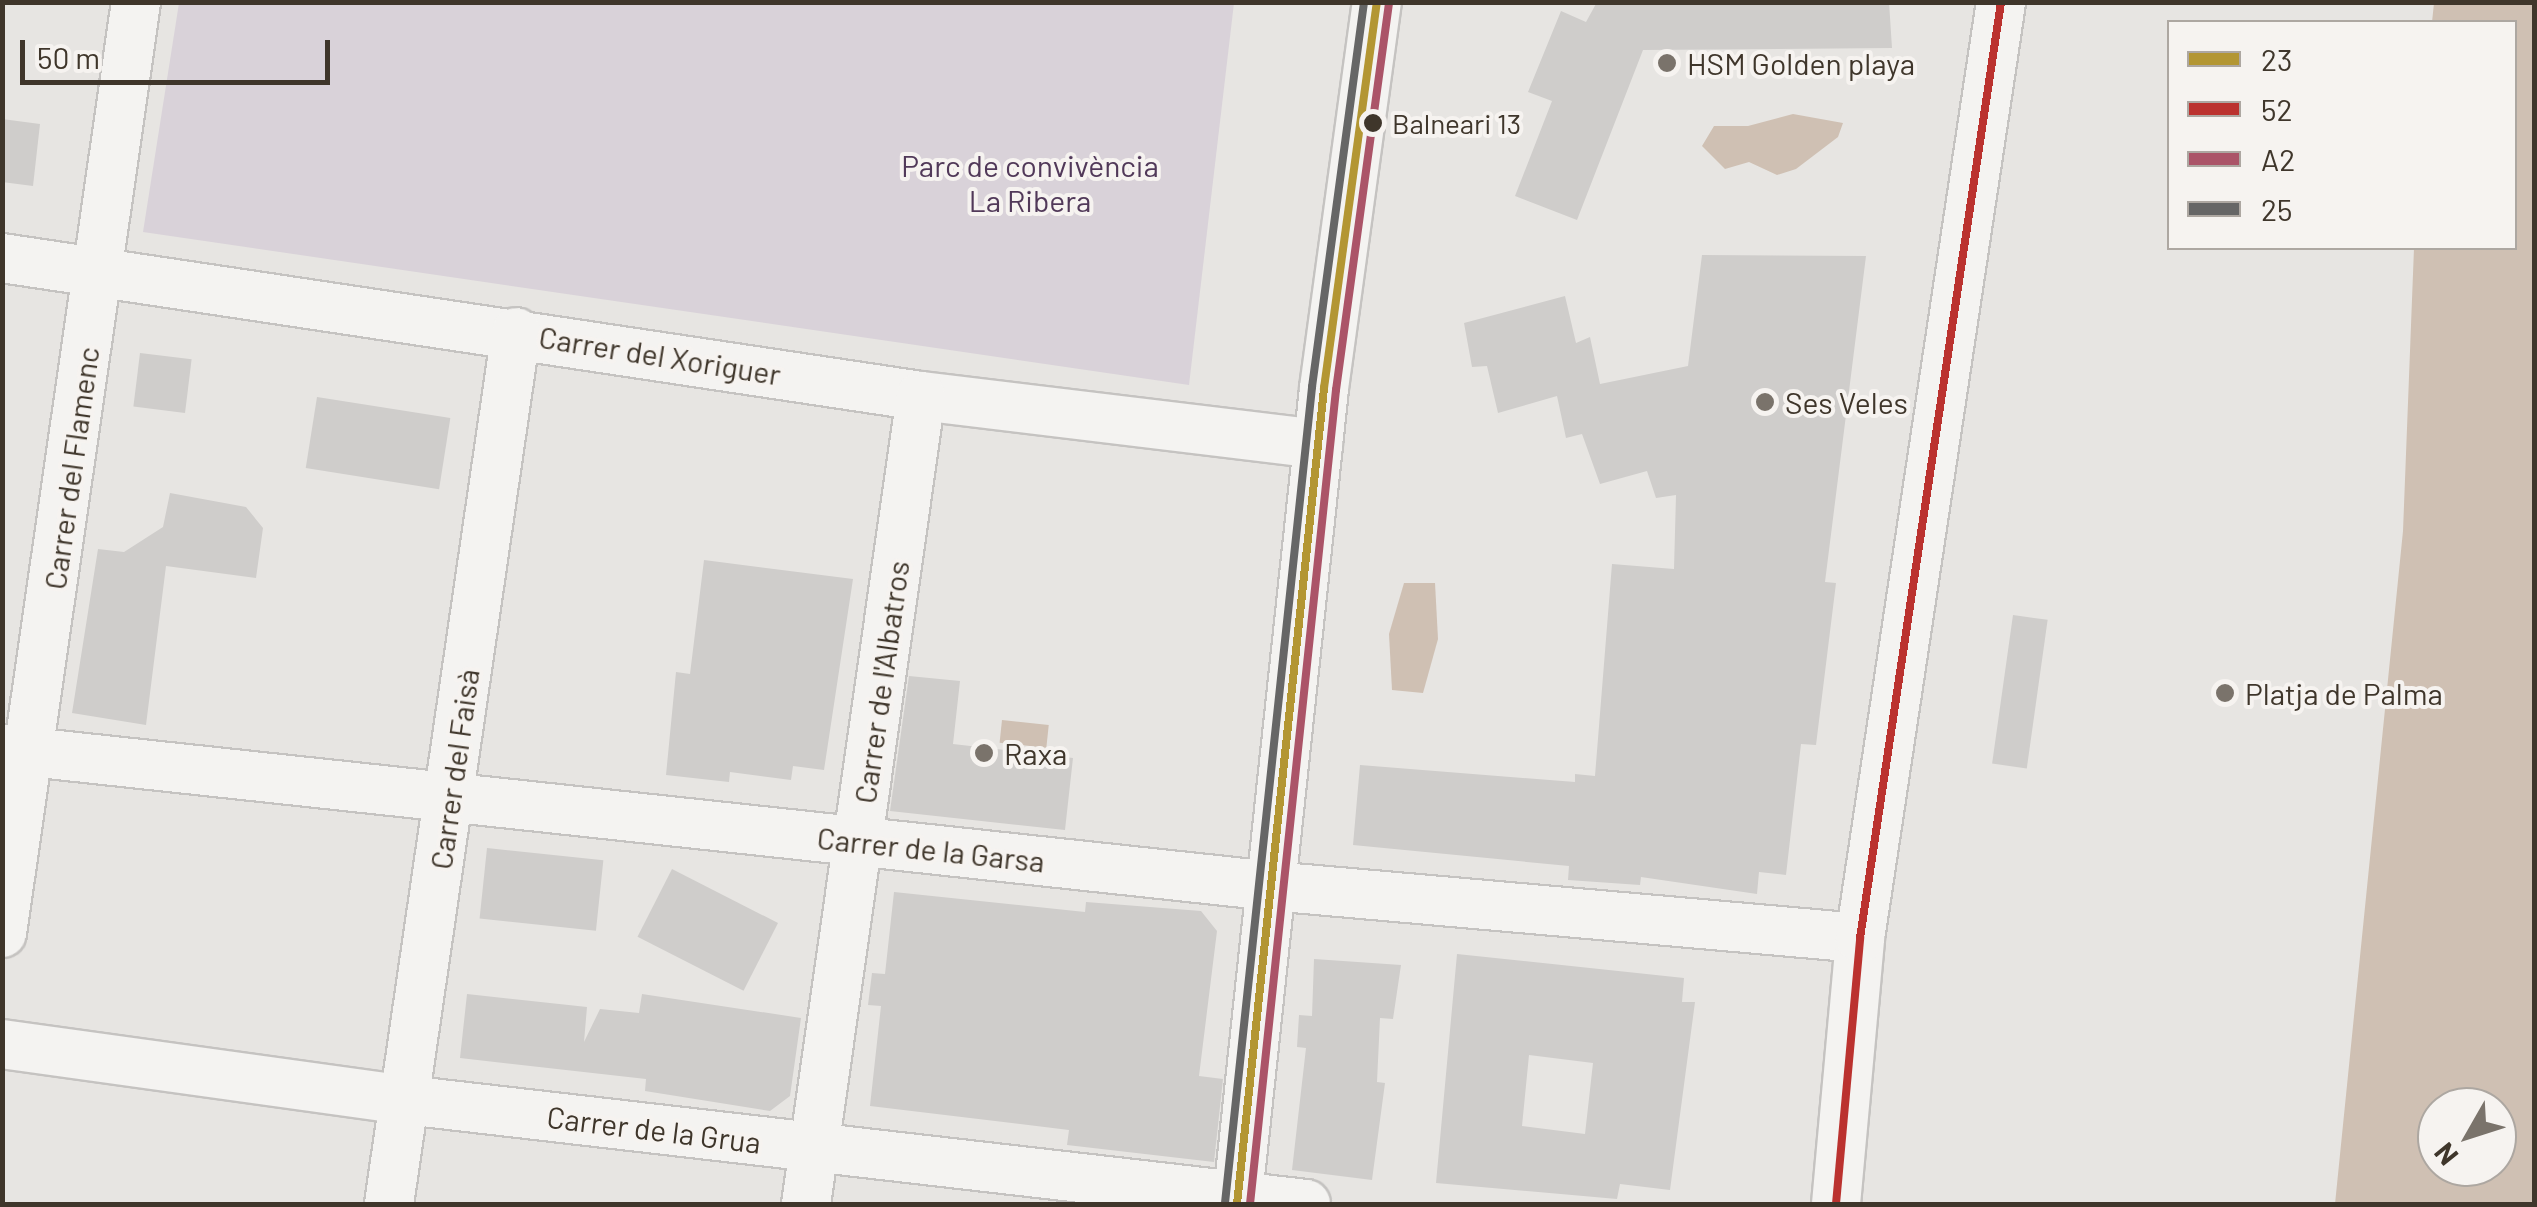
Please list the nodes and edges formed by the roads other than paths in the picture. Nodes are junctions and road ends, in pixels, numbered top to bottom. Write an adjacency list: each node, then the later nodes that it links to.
1 (136, 2): 5 (street, Carrer del Flamenc)
2 (1377, 2): 8 (street)
3 (2001, 2): 14 (street)
4 (2, 258): 5 (street, Carrer del Xoriguer)
5 (97, 271): 6 (street, Carrer del Xoriguer); 9 (street, Carrer del Flamenc)
6 (516, 332): 7 (street, Carrer del Xoriguer); 10 (street, Carrer del Faisà)
7 (921, 396): 8 (street, Carrer del Xoriguer); 11 (street, Carrer de l'Albatros)
8 (1318, 444): 12 (street)
9 (18, 751): 10 (street, Carrer de la Garsa); 13 (street, Carrer del Flamenc)
10 (450, 796): 11 (street, Carrer de la Garsa); 16 (street, Carrer del Faisà)
11 (858, 842): 12 (street, Carrer de la Garsa); 17 (street, Carrer de l'Albatros)
12 (1272, 886): 14 (street, Carrer de la Garsa); 18 (street)
13 (2, 933)
14 (1860, 938): 22 (street)
15 (2, 1044): 16 (street, Carrer de la Grua)
16 (406, 1100): 17 (street, Carrer de la Grua); 19 (street, Carrer del Faisà)
17 (813, 1148): 18 (street, Carrer de la Grua); 20 (street, Carrer de l'Albatros)
18 (1238, 1200): 21 (street, Carrer de la Grua)
19 (389, 1204)
20 (806, 1204)
21 (1306, 1204)
22 (1836, 1204)

